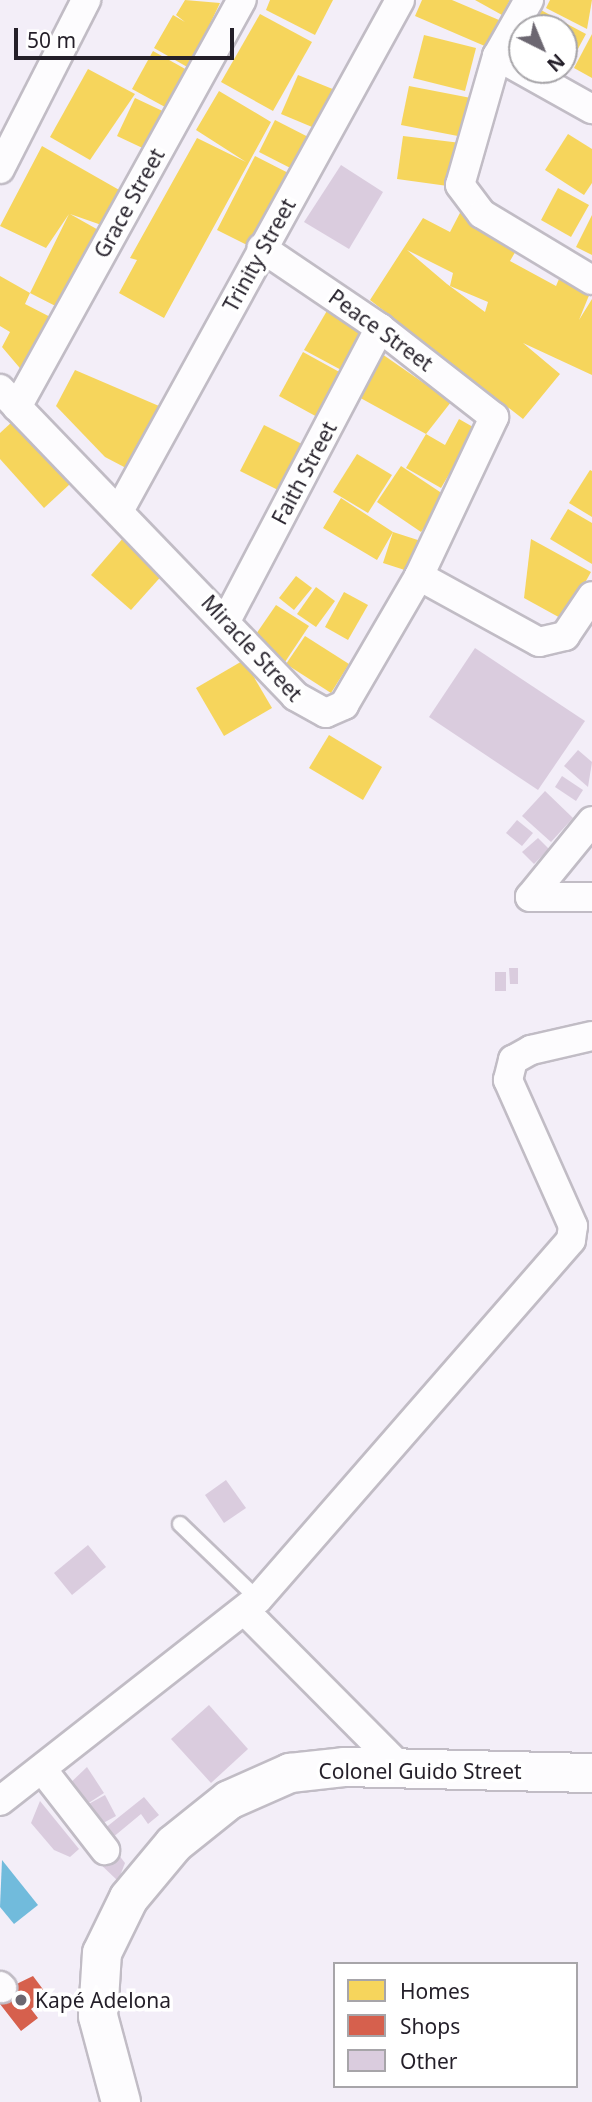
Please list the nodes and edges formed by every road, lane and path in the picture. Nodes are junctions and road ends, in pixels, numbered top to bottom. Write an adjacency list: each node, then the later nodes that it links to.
1 (86, 0): 7 (street)
2 (242, 0): 11 (street, Grace Street)
3 (528, 0): 5 (street)
4 (393, 2): 8 (street, Trinity Street)
5 (497, 56): 6 (street); 9 (street)
6 (592, 109)
7 (0, 169)
8 (262, 248): 10 (street, Peace Street); 13 (street, Trinity Street)
9 (592, 280)
10 (380, 328): 12 (street, Peace Street); 16 (street, Faith Street)
11 (9, 398): 13 (street, Miracle Street)
12 (494, 417): 14 (street, Miracle Street)
13 (119, 511): 16 (street, Miracle Street)
14 (419, 576): 15 (street); 16 (street, Miracle Street)
15 (592, 596)
16 (227, 619)
17 (592, 821): 18 (street)
18 (592, 897)
19 (592, 1036): 21 (street)
20 (180, 1524): 21 (lane)
21 (251, 1605): 22 (street); 23 (street)
22 (42, 1769): 25 (street); 26 (street)
23 (402, 1769): 24 (street, Colonel Guido Street); 27 (street, Colonel Guido Street)
24 (592, 1773)
25 (0, 1801)
26 (105, 1850)
27 (121, 2102)

